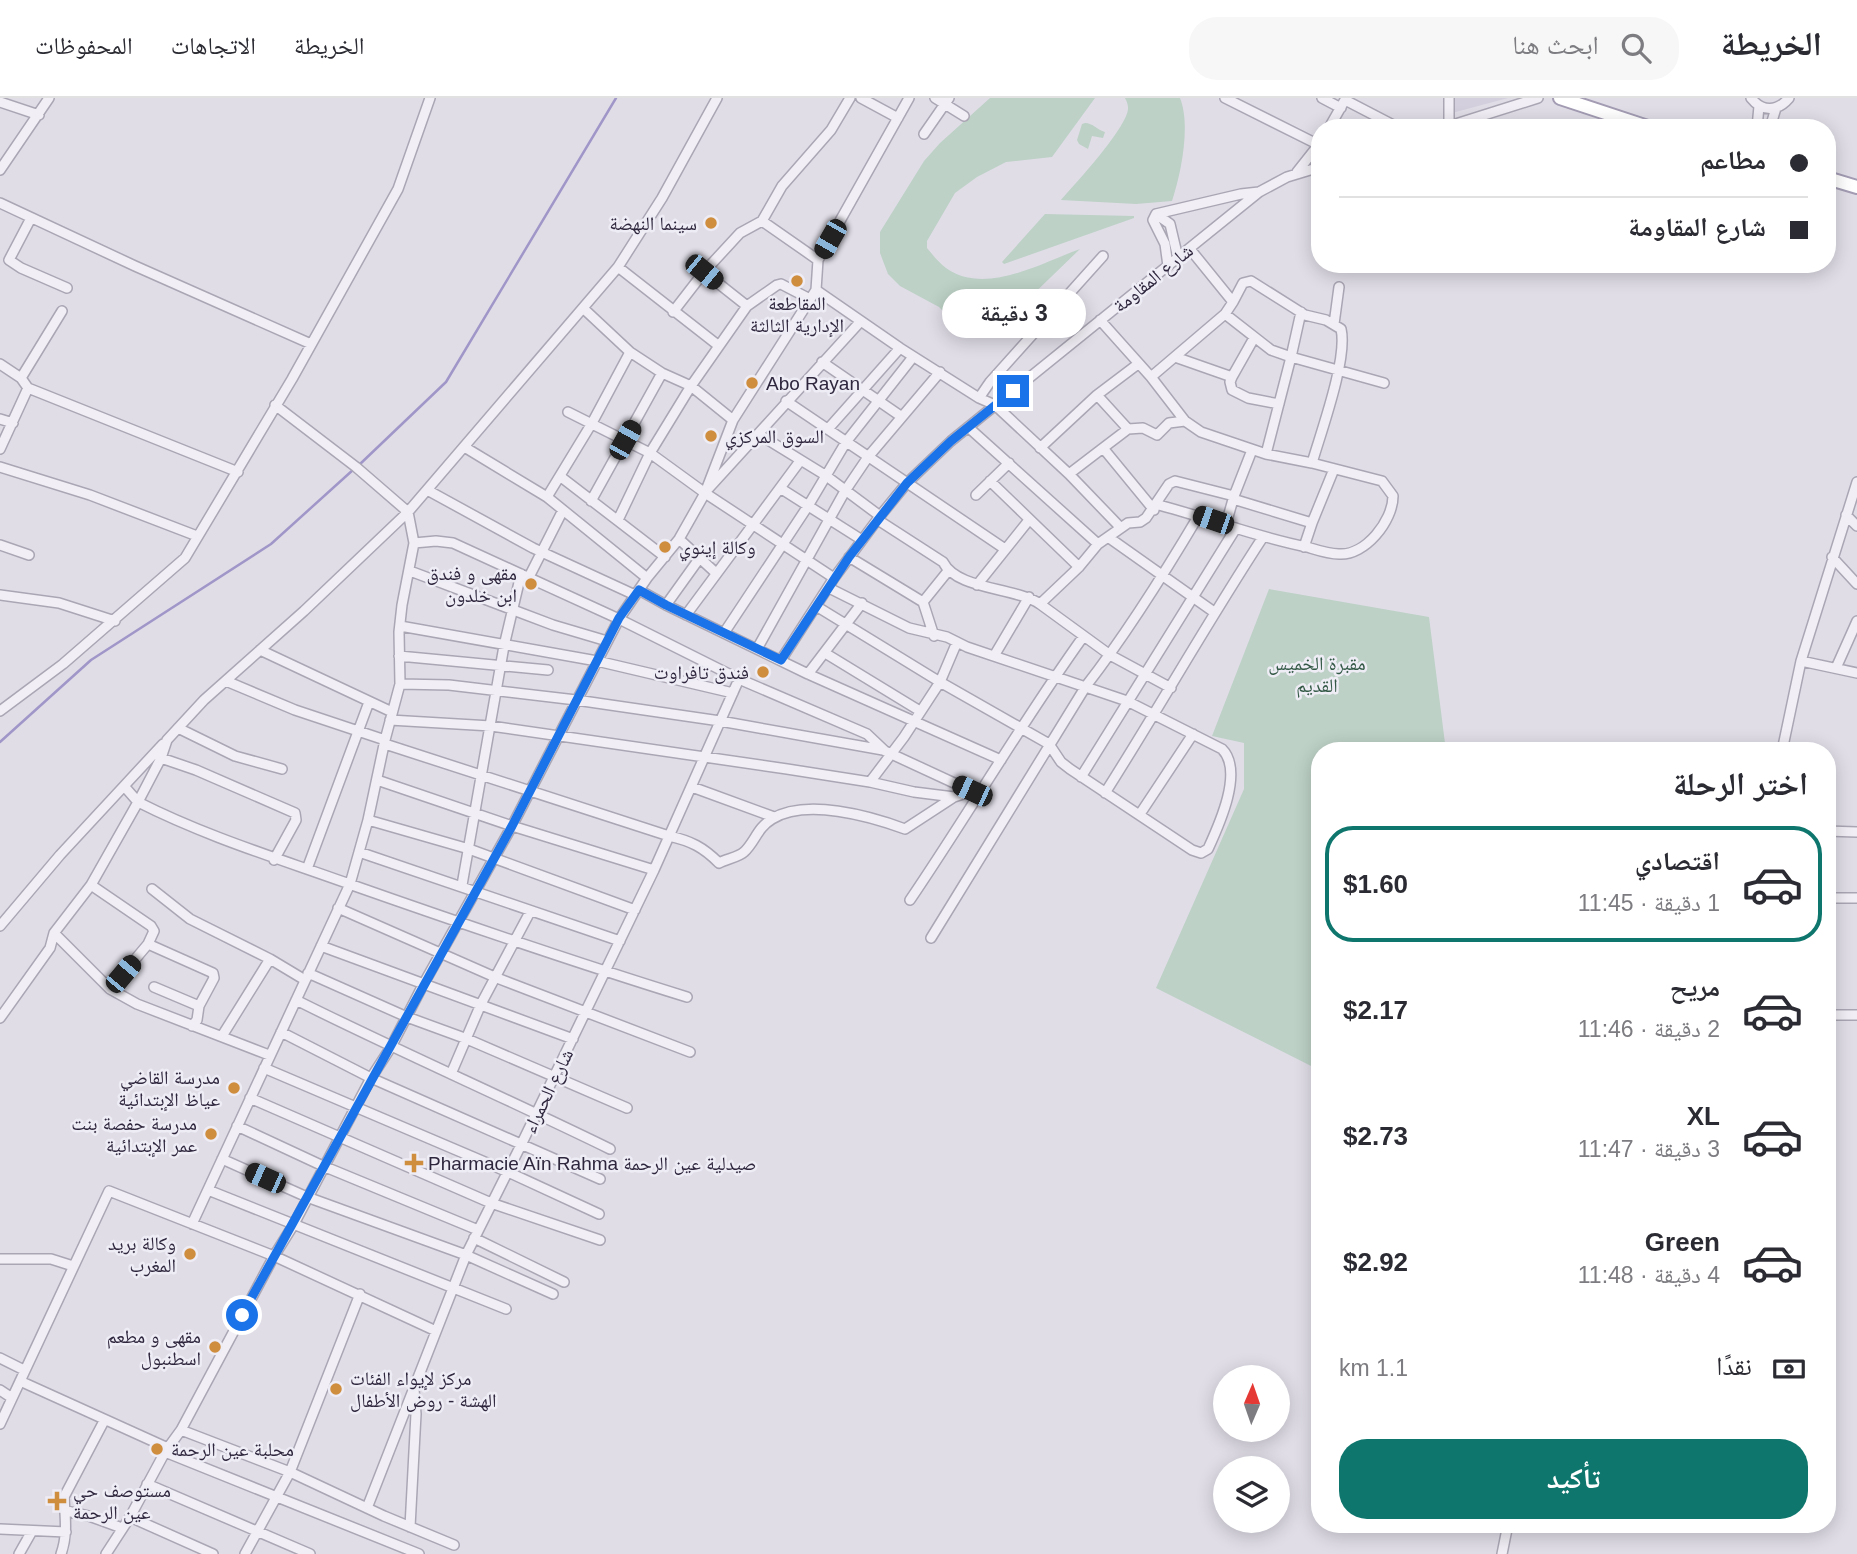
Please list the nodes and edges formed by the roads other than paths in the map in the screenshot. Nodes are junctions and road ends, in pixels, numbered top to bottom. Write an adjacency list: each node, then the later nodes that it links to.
1 (430, 98): 65 (street)
2 (717, 98): 48 (street)
3 (850, 98): 42 (street)
4 (861, 98): 22 (street)
5 (909, 98): 22 (street)
6 (935, 98): 15 (street)
7 (1322, 98): 17 (street)
8 (1449, 98): 25 (street)
9 (1538, 98): 26 (street)
10 (1560, 98): 27 (main road)
11 (1751, 98): 18 (street)
12 (1789, 98): 19 (street)
13 (45, 99): 20 (street)
14 (1231, 99): 31 (street)
15 (947, 101): 21 (street); 30 (street)
16 (0, 102): 20 (street)
17 (1344, 102): 23 (street); 24 (street)
18 (1759, 106): 19 (street); 28 (street)
19 (1776, 108): 29 (street)
20 (39, 115): 33 (street)
21 (964, 116)
22 (898, 118): 46 (street)
23 (1334, 119)
24 (1380, 119)
25 (1447, 119)
26 (1471, 119)
27 (1624, 119)
28 (1758, 119)
29 (1773, 119)
30 (923, 134)
31 (1311, 140)
32 (1311, 154): 35 (street)
33 (0, 170)
34 (1311, 170): 35 (street, شارع المقاومة)
35 (1294, 175): 38 (street, شارع المقاومة)
36 (1836, 181): 37 (main road)
37 (1857, 187)
38 (1259, 192): 40 (street); 43 (street, شارع المقاومة)
39 (0, 203): 41 (street)
40 (1156, 214): 45 (street); 47 (street)
41 (31, 218): 51 (street); 65 (street)
42 (762, 221): 46 (street); 49 (street)
43 (1190, 249): 45 (street, شارع المقاومة); 54 (street)
44 (1102, 256): 86 (street)
45 (1178, 258): 47 (street, شارع المقاومة)
46 (818, 260): 52 (street)
47 (1168, 266): 61 (street, شارع المقاومة)
48 (618, 267): 56 (street); 58 (street)
49 (704, 272): 55 (street); 58 (street)
50 (1339, 287): 63 (street)
51 (67, 288)
52 (816, 290): 53 (street); 62 (street)
53 (810, 299): 55 (street); 95 (street)
54 (1233, 302): 59 (street); 60 (street)
55 (747, 306): 66 (street)
56 (584, 309): 68 (street); 105 (street)
57 (62, 311): 80 (street)
58 (673, 312): 66 (street)
59 (1301, 312): 63 (street); 71 (street)
60 (1225, 314): 64 (street); 70 (street)
61 (1100, 320): 74 (street); 91 (street, شارع المقاومة)
62 (860, 322): 67 (street); 72 (street)
63 (1334, 324): 75 (street)
64 (1254, 338): 71 (street); 79 (street)
65 (311, 344): 90 (street)
66 (719, 346): 82 (street)
67 (900, 348): 69 (street); 84 (street)
68 (630, 352): 77 (street); 98 (street)
69 (913, 356): 76 (street); 87 (street)
70 (1175, 357): 78 (street); 79 (street)
71 (1291, 357): 75 (street); 89 (street)
72 (822, 362): 84 (street); 88 (street)
73 (0, 364): 80 (street)
74 (1138, 364): 78 (street); 85 (street)
75 (1337, 371): 81 (street); 115 (street)
76 (940, 372): 86 (street); 93 (street)
77 (662, 373): 82 (street); 103 (street)
78 (1151, 377): 96 (street)
79 (1232, 377): 89 (street)
80 (21, 378): 83 (street)
81 (1384, 383)
82 (691, 386): 95 (street); 110 (street)
83 (28, 388): 97 (street); 118 (street)
84 (862, 389): 87 (street); 100 (street)
85 (1097, 395): 101 (street); 106 (street)
86 (979, 398): 91 (street)
87 (878, 400): 93 (street); 104 (street)
88 (786, 401): 100 (street); 102 (street)
89 (1279, 404): 111 (street)
90 (275, 405): 118 (street); 136 (street)
91 (995, 405): 99 (street, شارع المقاومة); 106 (street)
92 (568, 412): 98 (street)
93 (902, 417): 112 (street)
94 (0, 419): 97 (street)
95 (733, 420): 128 (street)
96 (1185, 421): 101 (street); 109 (street)
97 (13, 423): 108 (street)
98 (592, 423): 103 (street); 121 (street)
99 (968, 427): 114 (street); 124 (street, شارع المقاومة)
100 (828, 429): 104 (street)
101 (1128, 429): 107 (street)
102 (760, 435): 113 (street); 128 (street)
103 (625, 440): 110 (street); 132 (street)
104 (846, 442): 112 (street); 120 (street)
105 (466, 448): 126 (street); 130 (street)
106 (1041, 448): 119 (street)
107 (1103, 448): 119 (street); 134 (street)
108 (0, 449)
109 (1252, 450): 111 (street); 131 (street)
110 (650, 453): 128 (street); 141 (street)
111 (1266, 454): 115 (street)
112 (868, 457): 124 (street); 127 (street)
113 (800, 461): 120 (street); 125 (street)
114 (1009, 463): 122 (street); 156 (street)
115 (1312, 463): 117 (street)
116 (0, 467): 149 (street)
117 (1335, 469): 143 (street); 158 (street)
118 (238, 472): 149 (street)
119 (1069, 474): 147 (street)
120 (825, 475): 127 (street); 133 (street)
121 (561, 477): 130 (street); 132 (street)
122 (990, 481): 129 (street); 142 (street)
123 (1857, 482): 138 (street)
124 (907, 483): 139 (street, شارع المقاومة); 159 (street)
125 (780, 488): 133 (street); 145 (street)
126 (429, 491): 136 (street); 160 (street)
127 (845, 491): 139 (street); 140 (street)
128 (705, 493): 145 (street); 152 (street)
129 (976, 495)
130 (547, 497): 135 (street)
131 (1233, 498): 134 (street); 143 (street); 144 (street)
132 (591, 501): 141 (street)
133 (808, 506): 140 (street); 155 (street)
134 (1155, 507): 137 (street); 147 (street)
135 (564, 510): 160 (street); 173 (street)
136 (408, 512): 154 (street); 202 (street)
137 (1199, 515): 144 (street); 172 (street)
138 (1846, 515): 146 (street); 164 (street)
139 (879, 518): 153 (street, شارع المقاومة); 169 (street)
140 (830, 519): 153 (street); 166 (street)
141 (618, 520): 162 (street)
142 (1029, 520): 159 (street); 167 (street)
143 (1312, 523): 158 (street)
144 (1226, 524): 148 (street)
145 (754, 526): 155 (street); 170 (street)
146 (1857, 526)
147 (1121, 527): 150 (street)
148 (1236, 528): 151 (street); 181 (street)
149 (197, 536): 191 (street)
150 (1108, 537): 156 (street); 172 (street)
151 (1263, 537): 158 (street); 188 (street)
152 (679, 540): 162 (street); 165 (street)
153 (862, 540): 163 (street, شارع المقاومة)
154 (414, 543): 168 (street); 171 (street)
155 (782, 544): 166 (street); 195 (street)
156 (1098, 544): 167 (street)
157 (1, 546): 161 (street)
158 (1304, 547)
159 (1004, 549): 175 (street)
160 (542, 552): 171 (street); 178 (street)
161 (29, 555)
162 (665, 557): 173 (street)
163 (849, 557): 174 (street, شارع المقاومة); 183 (street)
164 (1832, 557): 176 (street); 209 (street)
165 (698, 558): 170 (street); 185 (street)
166 (808, 560): 174 (street); 201 (street)
167 (1079, 567): 184 (street)
168 (410, 571): 187 (street); 194 (street)
169 (948, 571): 175 (street); 183 (street)
170 (716, 573): 189 (street)
171 (525, 575): 187 (street); 190 (street)
172 (1162, 577): 181 (street); 204 (street)
173 (646, 578): 178 (street)
174 (834, 578): 177 (street, شارع المقاومة)
175 (977, 584): 180 (street)
176 (1857, 584)
177 (829, 588): 182 (street); 186 (street, شارع المقاومة)
178 (637, 592): 185 (street); 190 (street)
179 (0, 595): 191 (street)
180 (1029, 597): 184 (street); 206 (street)
181 (1193, 597): 188 (street); 215 (street)
182 (862, 603): 193 (street); 196 (street)
183 (923, 603): 196 (street)
184 (1040, 604): 197 (street)
185 (666, 605): 189 (street)
186 (816, 606): 193 (street); 207 (street, شارع المقاومة)
187 (513, 609): 198 (street); 200 (street)
188 (1214, 612): 222 (street)
189 (686, 615): 195 (street)
190 (619, 618): 198 (street); 217 (street)
191 (115, 621): 228 (street)
192 (1857, 621): 211 (street)
193 (846, 625): 203 (street); 219 (street)
194 (400, 626): 200 (street); 205 (street)
195 (724, 633): 201 (street)
196 (934, 636): 199 (street)
197 (1083, 637): 204 (street); 216 (street)
198 (607, 641): 208 (street)
199 (957, 642): 206 (street); 219 (street)
200 (504, 646): 208 (street); 210 (street)
201 (757, 649): 207 (street)
202 (260, 650): 218 (street); 227 (street)
203 (825, 653): 214 (street); 229 (street)
204 (1110, 655): 215 (street); 221 (street)
205 (399, 656): 210 (street); 220 (street)
206 (994, 656): 216 (street)
207 (781, 660): 214 (street)
208 (597, 661): 224 (street); 225 (street)
209 (1801, 661): 211 (street); 242 (street)
210 (501, 666): 212 (street); 223 (street)
211 (1836, 668): 213 (street)
212 (548, 670)
213 (1857, 673)
214 (808, 674): 233 (street)
215 (1144, 674): 222 (street); 226 (street)
216 (1055, 677): 221 (street); 236 (street)
217 (739, 679): 224 (street, شارع الحمراء); 244 (street)
218 (226, 681): 235 (street); 237 (street)
219 (940, 682): 229 (street); 236 (street)
220 (400, 684): 223 (street); 231 (street)
221 (1086, 686): 226 (street); 243 (street)
222 (1171, 688): 230 (street)
223 (496, 691): 225 (street); 234 (street)
224 (733, 693): 232 (street, شارع الحمراء)
225 (576, 700): 232 (street); 239 (street)
226 (1127, 701): 230 (street); 250 (street)
227 (369, 702): 231 (street); 237 (street)
228 (0, 711)
229 (920, 711): 233 (street)
230 (1155, 714): 238 (street); 257 (street)
231 (391, 716): 234 (street); 241 (street)
232 (720, 720): 244 (street); 245 (street, شارع الحمراء)
233 (912, 722): 244 (street); 247 (street)
234 (491, 726): 239 (street); 249 (street)
235 (178, 728): 240 (street); 248 (street)
236 (1023, 729): 243 (street); 247 (street)
237 (358, 732): 241 (street); 272 (street)
238 (1193, 734): 261 (street); 261 (street)
239 (559, 736): 245 (street); 255 (street)
240 (167, 740): 246 (street); 253 (street)
241 (385, 742): 249 (street); 251 (street)
242 (1784, 742)
243 (1049, 744): 250 (street); 288 (street)
244 (888, 752): 252 (street); 256 (street)
245 (704, 757): 252 (street); 254 (street, شارع الحمراء)
246 (161, 758): 259 (street); 270 (street)
247 (1001, 760): 256 (street)
248 (282, 769)
249 (482, 776): 255 (street); 260 (street)
250 (1081, 777): 257 (street)
251 (377, 780): 260 (street); 263 (street)
252 (870, 782): 258 (street)
253 (124, 786): 259 (street); 286 (street)
254 (692, 787): 262 (street); 267 (street, شارع الحمراء)
255 (529, 790): 264 (street); 267 (street)
256 (976, 793): 258 (street); 281 (street)
257 (1105, 793): 261 (street)
258 (954, 797): 262 (street)
259 (138, 802): 270 (street); 275 (street)
260 (476, 812): 264 (street); 268 (street)
261 (1140, 814)
262 (774, 817): 267 (street)
263 (368, 820): 268 (street); 269 (street)
264 (512, 826): 271 (street); 273 (street)
265 (1836, 831): 266 (street)
266 (1857, 832)
267 (669, 836): 273 (street, شارع الحمراء)
268 (469, 849): 271 (street); 276 (street)
269 (359, 852): 274 (street); 276 (street)
270 (275, 860): 272 (street)
271 (493, 860): 278 (street); 283 (street)
272 (307, 869): 274 (street)
273 (654, 870): 283 (street, شارع الحمراء)
274 (349, 884): 282 (street); 285 (street)
275 (91, 885): 287 (street); 291 (street)
276 (462, 885): 278 (street)
277 (152, 889): 294 (street)
278 (475, 891): 284 (street); 285 (street)
279 (1836, 898): 280 (street)
280 (1857, 898)
281 (910, 900)
282 (338, 908): 292 (street); 293 (street)
283 (635, 910): 290 (street, شارع الحمراء)
284 (530, 912): 289 (street); 290 (street)
285 (459, 923): 289 (street); 293 (street)
286 (0, 926)
287 (54, 933): 300 (street); 309 (street)
288 (931, 938)
289 (516, 941): 295 (street); 297 (street)
290 (620, 941): 295 (street, شارع الحمراء)
291 (148, 944): 300 (street); 304 (street)
292 (321, 946): 296 (street); 298 (street)
293 (440, 954): 297 (street); 298 (street)
294 (270, 959): 296 (street); 312 (street)
295 (604, 972): 301 (street); 305 (street, شارع الحمراء)
296 (307, 977): 302 (street); 308 (street)
297 (497, 978): 303 (street); 305 (street)
298 (423, 985): 303 (street); 308 (street)
299 (154, 987): 304 (street)
300 (110, 989): 310 (street)
301 (687, 997)
302 (296, 1000): 311 (street); 315 (street)
303 (481, 1004): 313 (street); 314 (street)
304 (199, 1006): 310 (street)
305 (584, 1012): 314 (street, شارع الحمراء); 316 (street)
306 (1836, 1015): 307 (street)
307 (1857, 1015)
308 (407, 1017): 313 (street); 315 (street)
309 (0, 1018)
310 (192, 1026): 312 (street)
311 (281, 1032): 317 (street); 321 (street)
312 (222, 1036): 317 (street)
313 (467, 1039): 319 (street); 320 (street)
314 (573, 1039): 320 (street, شارع الحمراء)
315 (391, 1047): 319 (street); 321 (street)
316 (690, 1052)
317 (269, 1055): 318 (street)
318 (264, 1068): 322 (street); 323 (street)
319 (451, 1074): 325 (street)
320 (553, 1076): 324 (street); 325 (street, شارع الحمراء)
321 (372, 1078): 323 (street); 328 (street)
322 (250, 1098): 326 (street); 327 (street)
323 (356, 1107): 327 (street); 332 (street)
324 (627, 1108)
325 (537, 1113): 328 (street, شارع الحمراء); 329 (street)
326 (237, 1126): 330 (street); 331 (street)
327 (340, 1136): 331 (street); 336 (street)
328 (522, 1143): 332 (street, شارع الحمراء); 333 (street)
329 (611, 1149)
330 (222, 1159): 334 (street); 335 (street)
331 (323, 1166): 335 (street); 340 (street)
332 (508, 1172): 336 (street, شارع الحمراء); 337 (street)
333 (600, 1179)
334 (208, 1190): 338 (street); 339 (street)
335 (307, 1197): 339 (street); 342 (street)
336 (491, 1203): 340 (street, شارع الحمراء); 341 (street)
337 (599, 1214)
338 (192, 1224): 343 (street); 345 (street)
339 (294, 1224): 343 (street); 347 (street)
340 (476, 1234): 342 (street, شارع الحمراء); 346 (street)
341 (600, 1240)
342 (466, 1255): 347 (street, شارع الحمراء); 349 (street)
343 (274, 1256): 348 (street); 360 (street)
344 (0, 1259): 345 (street)
345 (73, 1266): 353 (street)
346 (564, 1282)
347 (453, 1287): 350 (street); 351 (street, شارع الحمراء)
348 (360, 1294): 351 (street); 362 (street)
349 (553, 1294)
350 (506, 1309)
351 (436, 1331): 355 (street, شارع الحمراء)
352 (0, 1358): 353 (street)
353 (24, 1370): 354 (street)
354 (20, 1381): 357 (street); 358 (street)
355 (414, 1388): 365 (street, شارع الحمراء); 368 (street)
356 (0, 1390): 357 (street)
357 (12, 1398): 359 (street)
358 (104, 1421): 361 (street); 366 (street)
359 (0, 1424)
360 (181, 1430): 361 (street); 362 (street)
361 (166, 1450): 363 (street); 364 (street)
362 (290, 1472): 364 (street); 365 (street)
363 (147, 1484): 367 (street); 372 (street)
364 (277, 1496): 372 (street); 382 (street)
365 (367, 1508): 368 (street)
366 (67, 1511): 369 (street); 373 (street)
367 (130, 1517): 369 (street); 379 (street)
368 (410, 1527): 375 (street)
369 (122, 1528): 376 (street)
370 (0, 1529): 371 (street)
371 (32, 1531): 373 (street); 377 (street)
372 (258, 1531): 380 (street); 381 (street)
373 (66, 1532): 378 (street)
374 (1506, 1533): 383 (street)
375 (454, 1545)
376 (110, 1553)
377 (19, 1554)
378 (61, 1554)
379 (213, 1554)
380 (245, 1554)
381 (310, 1554)
382 (419, 1554)
383 (1502, 1554)

